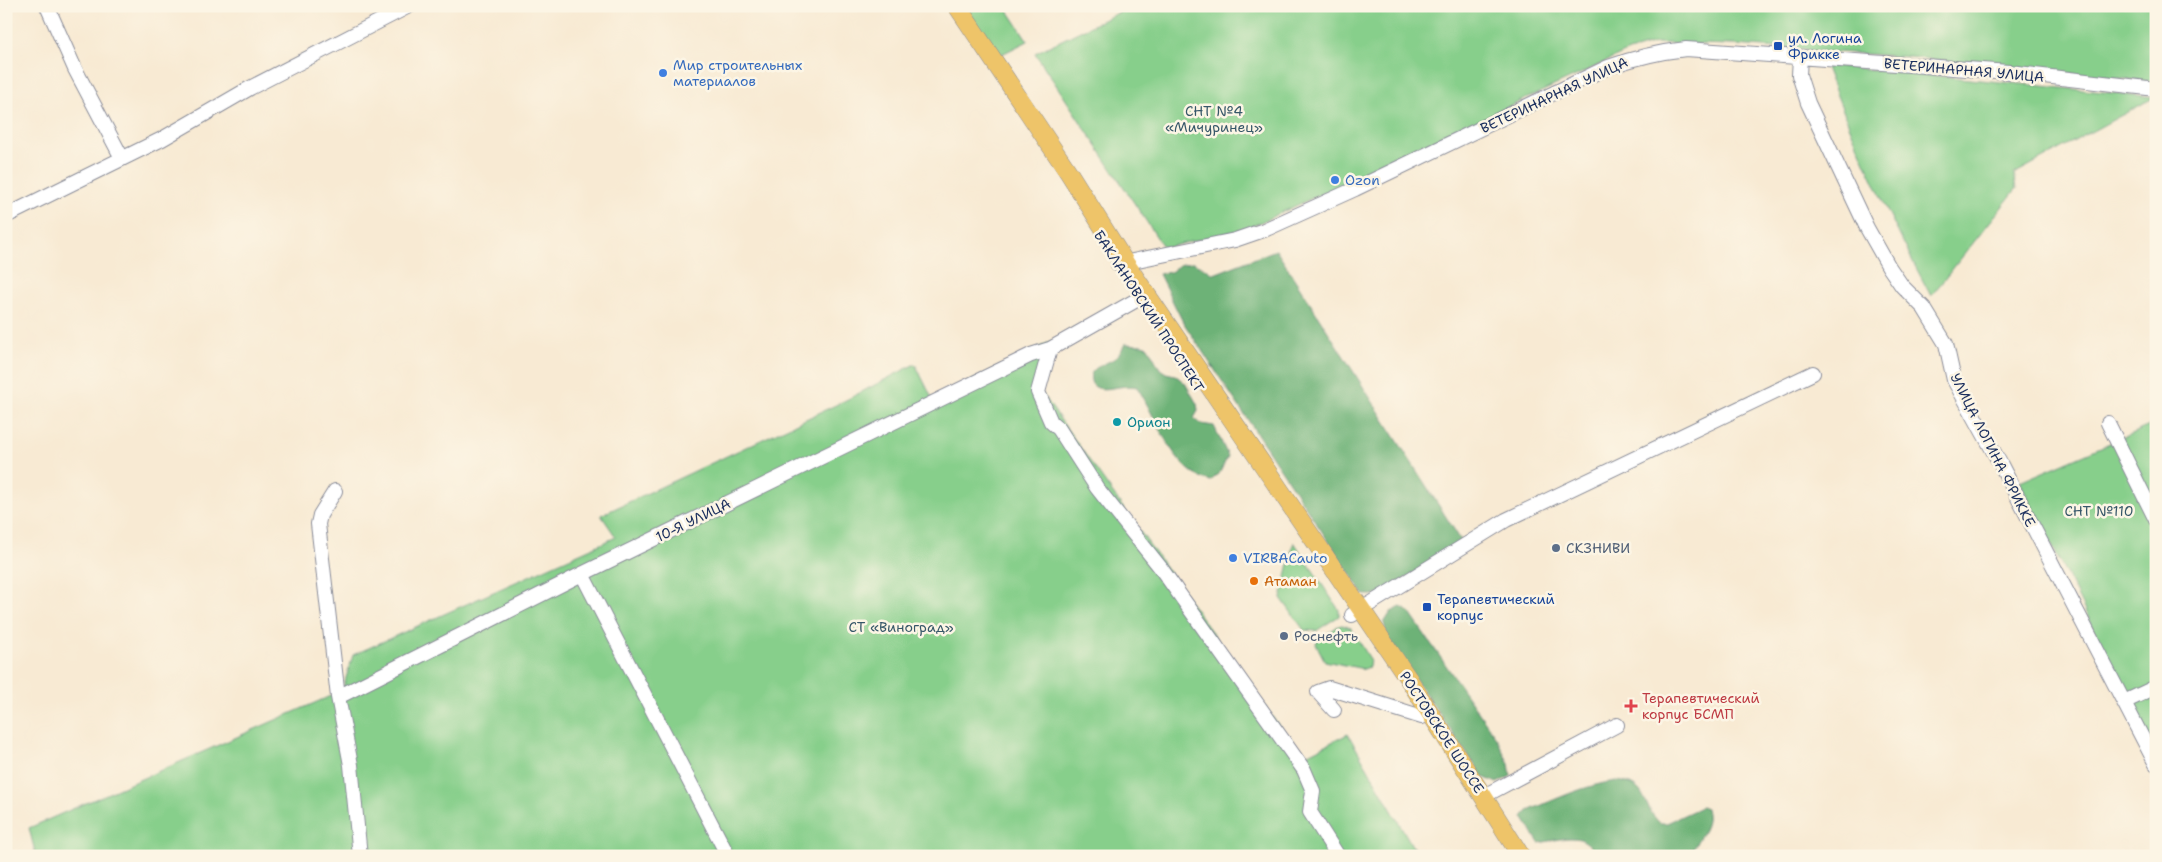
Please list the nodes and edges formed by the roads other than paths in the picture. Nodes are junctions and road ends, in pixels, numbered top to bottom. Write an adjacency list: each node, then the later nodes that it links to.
1 (47, 6): 7 (street)
2 (409, 6): 7 (street)
3 (948, 6): 9 (main road, БАКЛАНОВСКИЙ ПРОСПЕКТ)
4 (957, 6): 9 (main road, БАКЛАНОВСКИЙ ПРОСПЕКТ)
5 (1800, 57): 6 (street, ВЕТЕРИНАРНАЯ УЛИЦА); 9 (street, ВЕТЕРИНАРНАЯ УЛИЦА); 20 (street, УЛИЦА ЛОГИНА ФРИККЕ)
6 (2156, 89)
7 (122, 158): 8 (street)
8 (6, 216)
9 (1122, 264): 10 (main road, БАКЛАНОВСКИЙ ПРОСПЕКТ); 17 (main road, БАКЛАНОВСКИЙ ПРОСПЕКТ)
10 (1140, 298): 11 (street, 10-Я УЛИЦА); 17 (main road, БАКЛАНОВСКИЙ ПРОСПЕКТ)
11 (1050, 349): 16 (street, 10-Я УЛИЦА); 28 (street)
12 (1813, 373): 17 (street)
13 (2108, 423): 15 (street)
14 (335, 491): 19 (street)
15 (2156, 520)
16 (582, 574): 19 (street, 10-Я УЛИЦА); 27 (street)
17 (1356, 612): 22 (main road, РОСТОВСКОЕ ШОССЕ); 25 (main road, РОСТОВСКОЕ ШОССЕ)
18 (2156, 687): 20 (street)
19 (338, 697): 26 (street)
20 (2124, 702): 24 (street, УЛИЦА ЛОГИНА ФРИККЕ)
21 (1334, 710): 22 (street)
22 (1422, 717): 29 (main road, РОСТОВСКОЕ ШОССЕ)
23 (1616, 726): 25 (street)
24 (2156, 764)
25 (1484, 796): 30 (main road, РОСТОВСКОЕ ШОССЕ)
26 (360, 856)
27 (728, 856)
28 (1338, 856)
29 (1512, 856)
30 (1522, 856)

